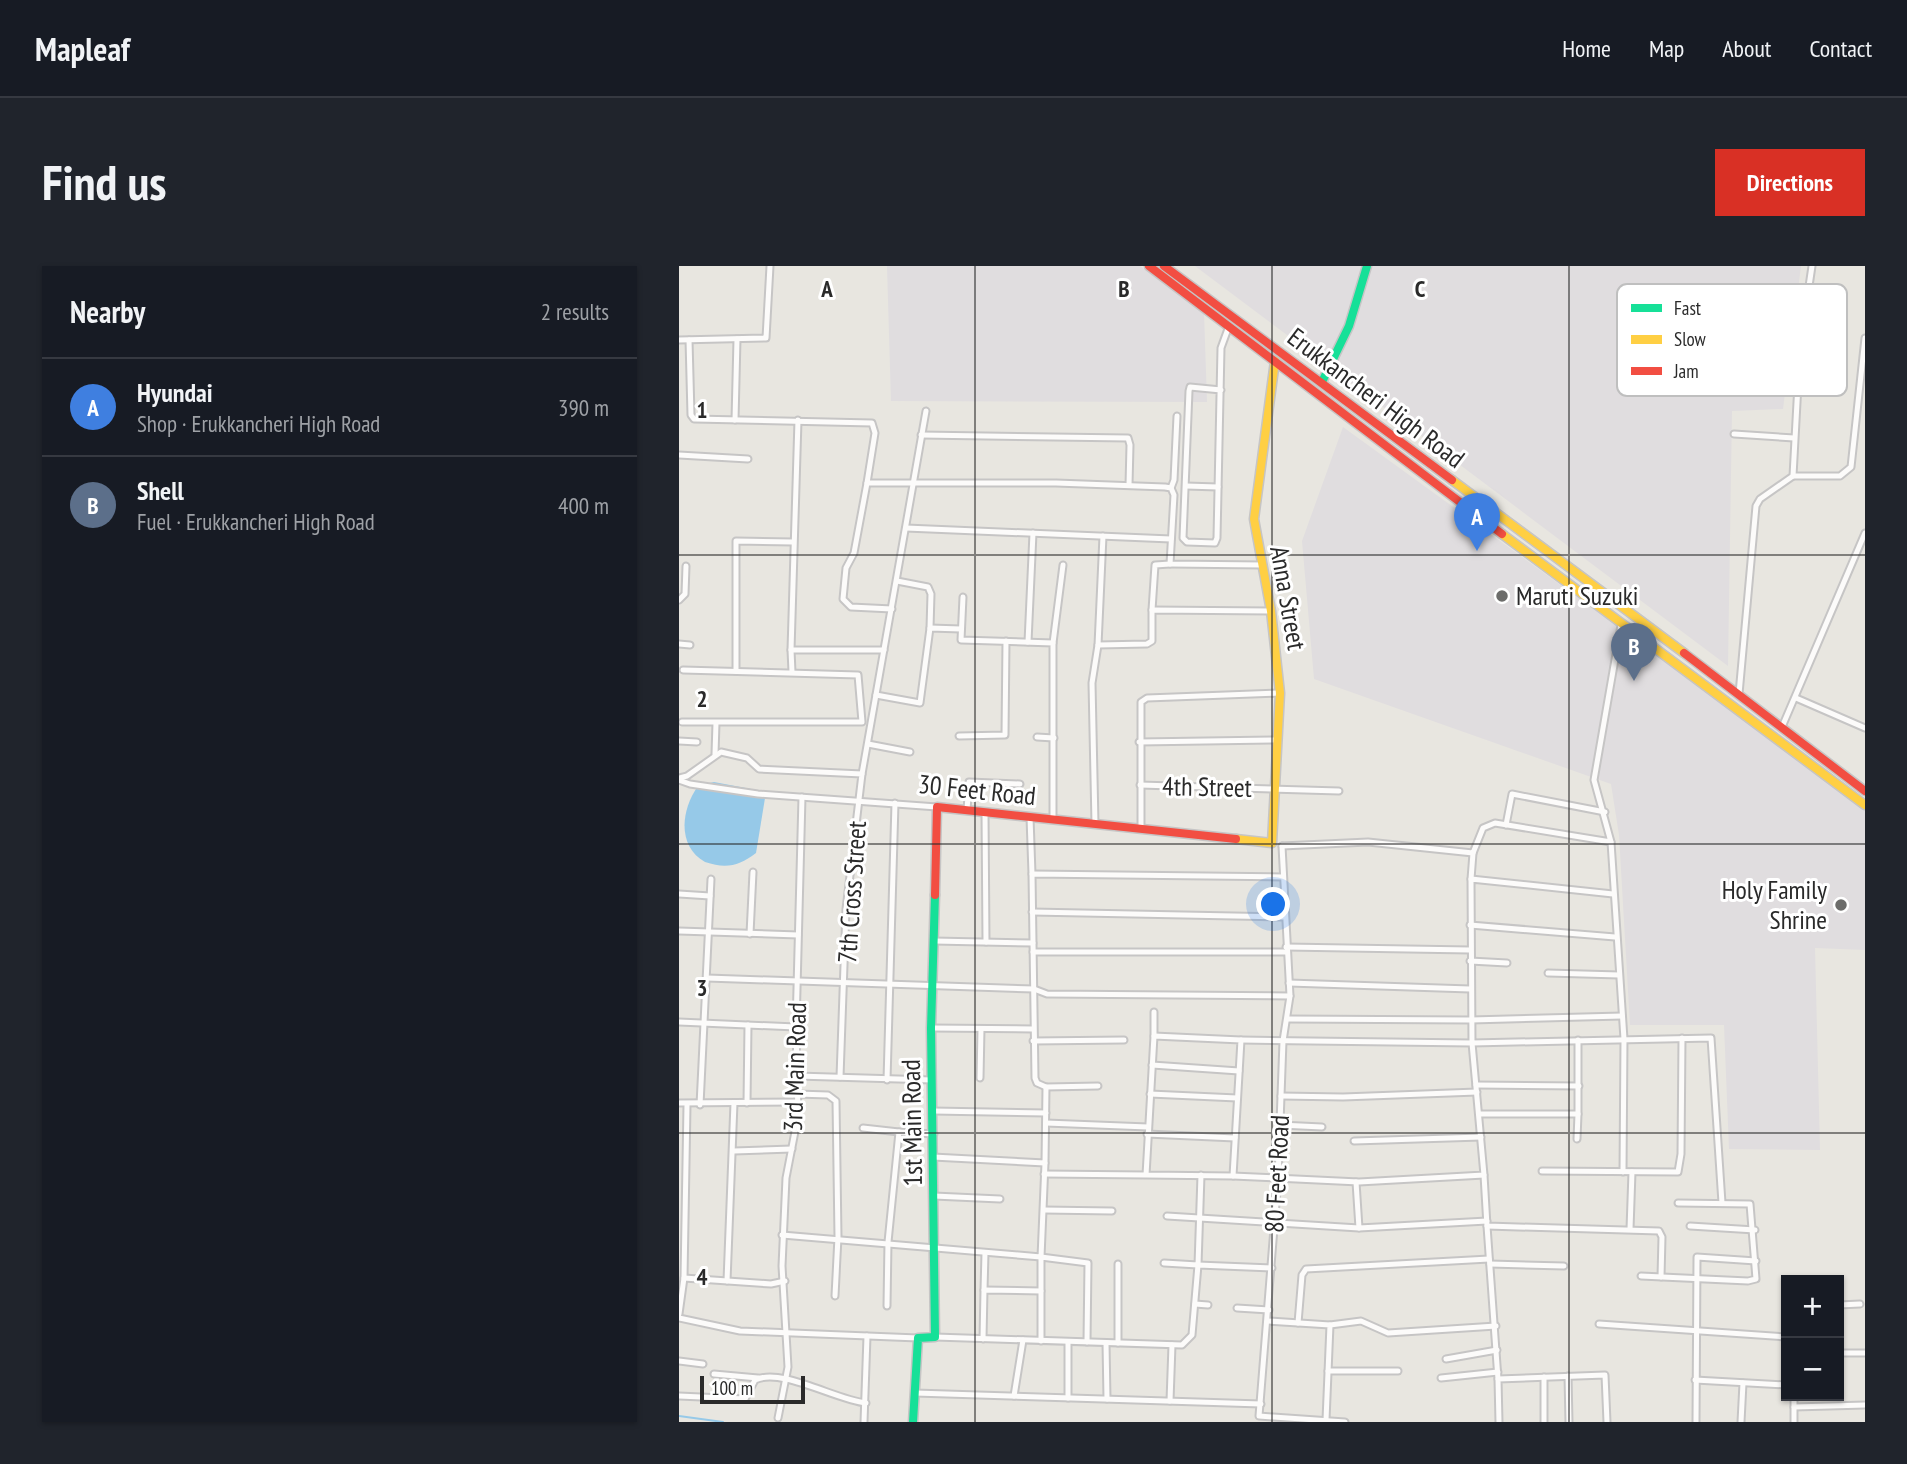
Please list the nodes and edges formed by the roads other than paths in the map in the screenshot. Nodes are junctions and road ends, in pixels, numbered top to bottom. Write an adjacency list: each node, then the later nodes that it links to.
1 (770, 266): 9 (street)
2 (1149, 266): 7 (main road)
3 (1164, 266): 13 (main road, Erukkancheri High Road)
4 (1367, 266): 13 (main road)
5 (1812, 266): 6 (street)
6 (1809, 284)
7 (1229, 326): 12 (main road); 14 (street)
8 (1865, 338): 25 (street)
9 (737, 339): 10 (street); 18 (street)
10 (689, 340): 11 (street); 18 (street)
11 (679, 341)
12 (1275, 361): 40 (main road, Anna Street); 48 (main road)
13 (1322, 382): 63 (main road, Erukkancheri High Road)
14 (1221, 390): 29 (street); 30 (street)
15 (1797, 396): 22 (street)
16 (926, 411): 21 (street, 7th Cross Street)
17 (1177, 416): 31 (street)
18 (735, 420): 19 (street)
19 (798, 420): 26 (street); 37 (street)
20 (1734, 434): 22 (street)
21 (921, 435): 27 (street, 7th Cross Street); 28 (street)
22 (1794, 438): 25 (street)
23 (679, 455): 24 (street)
24 (748, 459)
25 (1794, 476): 63 (street)
26 (867, 483): 27 (street); 45 (street)
27 (912, 484): 28 (street); 32 (street, 7th Cross Street)
28 (1129, 485): 31 (street)
29 (1185, 486): 30 (street); 30 (street)
30 (1219, 487)
31 (1171, 488): 36 (street)
32 (907, 528): 33 (street); 42 (street, 7th Cross Street)
33 (1033, 533): 35 (street); 52 (street)
34 (1865, 533): 65 (street)
35 (1103, 536): 36 (street); 56 (street)
36 (1171, 539): 38 (street)
37 (793, 542): 57 (street); 60 (street)
38 (1170, 564): 40 (street); 46 (street)
39 (1063, 565): 53 (street)
40 (1263, 565): 47 (main road, Anna Street)
41 (686, 566): 44 (street)
42 (897, 581): 45 (street, 7th Cross Street); 49 (street)
43 (963, 597): 50 (street)
44 (679, 600)
45 (892, 609): 58 (street, 7th Cross Street)
46 (1152, 610): 47 (street); 56 (street)
47 (1271, 611): 62 (main road, Anna Street)
48 (1621, 624): 81 (main road); 97 (street)
49 (930, 628): 50 (street); 64 (street)
50 (961, 629): 51 (street)
51 (1006, 641): 52 (street); 70 (street)
52 (1028, 642): 53 (street)
53 (1053, 643): 72 (street)
54 (679, 644): 55 (street)
55 (690, 645)
56 (1098, 645): 101 (street)
57 (791, 650): 58 (street); 61 (street)
58 (884, 650): 64 (street, 7th Cross Street)
59 (683, 670): 60 (street)
60 (736, 671): 61 (street)
61 (792, 672): 67 (street)
62 (1280, 693): 73 (main road, Anna Street); 76 (street)
63 (1739, 694): 68 (main road, Erukkancheri High Road)
64 (876, 695): 77 (street, 7th Cross Street)
65 (1796, 698): 68 (street); 69 (street)
66 (683, 722): 67 (street)
67 (716, 723): 80 (street)
68 (1781, 727): 78 (main road, Erukkancheri High Road)
69 (1865, 727)
70 (959, 736)
71 (1037, 737): 72 (street)
72 (1054, 738): 100 (street)
73 (1278, 740): 76 (street); 88 (main road, Anna Street)
74 (679, 741): 75 (street)
75 (697, 742)
76 (1139, 742): 87 (street)
77 (868, 744): 79 (street); 82 (street, 7th Cross Street)
78 (1810, 749): 81 (main road); 90 (main road, Erukkancheri High Road)
79 (910, 752)
80 (715, 754): 82 (street); 84 (street)
81 (1803, 758): 94 (main road)
82 (862, 774): 92 (street, 7th Cross Street)
83 (968, 774): 85 (street)
84 (679, 779): 91 (street, 30 Feet Road)
85 (969, 782): 86 (street); 96 (street)
86 (1020, 784)
87 (1140, 785): 88 (street, 4th Street); 103 (street)
88 (1274, 789): 89 (street, 4th Street); 105 (main road, Anna Street)
89 (1339, 791)
90 (1865, 792)
91 (802, 797): 92 (street, 30 Feet Road); 122 (street, 3rd Main Road)
92 (858, 800): 93 (street, 30 Feet Road); 136 (street, 7th Cross Street)
93 (895, 803): 95 (street, 30 Feet Road); 137 (street)
94 (1865, 805)
95 (937, 807): 96 (main road, 30 Feet Road); 124 (main road, 1st Main Road)
96 (967, 810): 98 (main road, 30 Feet Road)
97 (1605, 811): 102 (street); 104 (street)
98 (985, 812): 99 (main road, 30 Feet Road); 125 (street)
99 (1030, 817): 100 (main road, 30 Feet Road); 109 (street)
100 (1053, 819): 101 (main road, 30 Feet Road)
101 (1095, 824): 103 (main road, 30 Feet Road)
102 (1506, 825): 104 (street); 107 (street)
103 (1141, 829): 105 (main road, 30 Feet Road)
104 (1611, 842): 114 (street)
105 (1272, 843): 106 (street)
106 (1282, 846): 107 (street); 110 (street, 80 Feet Road)
107 (1473, 853): 112 (street)
108 (754, 872): 121 (street)
109 (1032, 874): 110 (street); 116 (street)
110 (1283, 877): 117 (street, 80 Feet Road)
111 (711, 879): 115 (street)
112 (1471, 879): 114 (street); 118 (street)
113 (679, 894): 115 (street)
114 (1613, 894): 123 (street)
115 (710, 896): 120 (street)
116 (1033, 912): 117 (street); 126 (street)
117 (1283, 917): 127 (street, 80 Feet Road)
118 (1470, 925): 123 (street); 128 (street)
119 (679, 931): 120 (street)
120 (709, 933): 121 (street); 134 (street)
121 (750, 934): 122 (street)
122 (798, 935): 135 (street, 3rd Main Road)
123 (1615, 937): 133 (street)
124 (934, 941): 125 (street); 139 (main road, 1st Main Road)
125 (986, 942): 126 (street)
126 (1033, 943): 129 (street)
127 (1286, 950): 128 (street); 129 (street); 138 (street, 80 Feet Road)
128 (1470, 950): 130 (street)
129 (1034, 952): 140 (street)
130 (1470, 961): 131 (street); 141 (street)
131 (1507, 963)
132 (1548, 973): 133 (street)
133 (1619, 975): 144 (street)
134 (706, 978): 135 (street); 148 (street)
135 (797, 981): 136 (street); 150 (street, 3rd Main Road)
136 (846, 983): 137 (street); 166 (street, 7th Cross Street)
137 (889, 984): 139 (street); 168 (street)
138 (1289, 984): 141 (street); 142 (street, 80 Feet Road)
139 (933, 986): 140 (street); 151 (main road, 1st Main Road)
140 (1034, 989): 142 (street); 153 (street)
141 (1470, 989): 146 (street)
142 (1290, 996): 145 (street, 80 Feet Road)
143 (1154, 1012): 154 (street)
144 (1622, 1016): 146 (street); 156 (street)
145 (1288, 1019): 146 (street); 161 (street, 80 Feet Road)
146 (1471, 1020): 162 (street)
147 (679, 1022): 148 (street)
148 (705, 1023): 149 (street); 184 (street)
149 (748, 1025): 150 (street); 182 (street)
150 (796, 1027): 165 (street, 3rd Main Road)
151 (931, 1028): 152 (street); 169 (main road, 1st Main Road)
152 (981, 1029): 153 (street); 167 (street)
153 (1033, 1029): 160 (street)
154 (1154, 1036): 158 (street); 163 (street)
155 (1682, 1038): 156 (street); 206 (street); 217 (street)
156 (1624, 1039): 159 (street); 205 (street)
157 (1124, 1040): 160 (street)
158 (1241, 1040): 161 (street); 164 (street)
159 (1578, 1040): 162 (street); 172 (street)
160 (1033, 1041): 173 (street)
161 (1283, 1041): 162 (street); 177 (street, 80 Feet Road)
162 (1472, 1043): 170 (street)
163 (1152, 1065): 164 (street); 176 (street)
164 (1239, 1070): 178 (street)
165 (797, 1076): 166 (street); 175 (street, 3rd Main Road)
166 (840, 1077): 168 (street)
167 (980, 1078)
168 (887, 1080): 169 (street)
169 (932, 1080): 185 (main road, 1st Main Road)
170 (1476, 1085): 172 (street); 174 (street)
171 (1098, 1086): 173 (street)
172 (1579, 1086): 188 (street)
173 (1046, 1087): 186 (street)
174 (1477, 1092): 177 (street); 187 (street)
175 (797, 1094): 179 (street, 3rd Main Road); 229 (street)
176 (1150, 1094): 178 (street); 193 (street)
177 (1281, 1096): 190 (street, 80 Feet Road)
178 (1237, 1098): 197 (street)
179 (798, 1102): 182 (street); 200 (street, 3rd Main Road)
180 (679, 1103): 183 (street)
181 (734, 1103): 182 (street); 184 (street); 201 (street)
182 (747, 1103)
183 (687, 1105): 184 (street); 243 (street)
184 (700, 1105)
185 (933, 1111): 186 (street); 195 (main road, 1st Main Road)
186 (1046, 1113): 189 (street)
187 (1479, 1114): 188 (street); 196 (street)
188 (1578, 1114): 198 (street)
189 (1045, 1123): 193 (street); 203 (street)
190 (1280, 1125): 192 (street); 212 (street, 80 Feet Road)
191 (863, 1128): 194 (street)
192 (1322, 1128)
193 (1148, 1131): 197 (street); 208 (street)
194 (899, 1132): 195 (street); 230 (street)
195 (934, 1134): 202 (main road, 1st Main Road)
196 (1481, 1137): 199 (street); 210 (street)
197 (1235, 1138): 211 (street)
198 (1577, 1139)
199 (1354, 1141)
200 (792, 1149): 201 (street); 228 (street, 3rd Main Road)
201 (734, 1151): 245 (street)
202 (933, 1157): 203 (street); 214 (main road, 1st Main Road)
203 (1045, 1163): 207 (street)
204 (1542, 1171): 205 (street)
205 (1623, 1172): 206 (street)
206 (1632, 1172): 226 (street)
207 (1044, 1174): 208 (street); 218 (street)
208 (1146, 1175): 209 (street)
209 (1201, 1175): 211 (street); 221 (street)
210 (1484, 1175): 213 (street); 223 (street)
211 (1233, 1176): 212 (street)
212 (1278, 1178): 213 (street); 222 (street, 80 Feet Road)
213 (1356, 1182): 225 (street)
214 (934, 1196): 215 (street); 231 (main road, 1st Main Road)
215 (1000, 1199)
216 (1678, 1203): 217 (street)
217 (1722, 1203): 227 (street)
218 (1044, 1210): 219 (street); 233 (street)
219 (1112, 1211)
220 (1167, 1216): 221 (street)
221 (1200, 1217): 222 (street); 238 (street)
222 (1275, 1223): 225 (street); 240 (street, 80 Feet Road)
223 (1487, 1224): 225 (street); 226 (street); 235 (street)
224 (1689, 1226): 227 (street)
225 (1359, 1228)
226 (1630, 1229): 242 (street)
227 (1755, 1230): 234 (street)
228 (782, 1235): 229 (street); 246 (street, 3rd Main Road)
229 (838, 1237): 230 (street); 249 (street)
230 (888, 1242): 231 (street); 254 (street)
231 (934, 1249): 232 (street); 268 (main road, 1st Main Road)
232 (985, 1253): 233 (street); 247 (street)
233 (1041, 1257): 248 (street); 273 (street)
234 (1756, 1261): 244 (street); 244 (street)
235 (1489, 1262): 239 (street); 259 (street); 262 (street)
236 (1164, 1263): 238 (street)
237 (1118, 1264): 275 (street)
238 (1198, 1265): 240 (street); 250 (street)
239 (1564, 1266)
240 (1272, 1268): 256 (street, 80 Feet Road)
241 (1641, 1276): 242 (street)
242 (1661, 1277): 244 (street)
243 (684, 1278): 245 (street); 257 (street)
244 (1695, 1278): 263 (street)
245 (727, 1281): 246 (street)
246 (785, 1282): 264 (street, 3rd Main Road)
247 (984, 1290): 248 (street); 269 (street)
248 (1041, 1291): 271 (street)
249 (835, 1296)
250 (1195, 1304): 252 (street); 276 (street)
251 (1860, 1304): 253 (street)
252 (1208, 1305)
253 (1844, 1305)
254 (887, 1306)
255 (1237, 1308): 256 (street)
256 (1269, 1310): 258 (street, 80 Feet Road)
257 (679, 1316): 264 (street)
258 (1268, 1321): 259 (street); 303 (street, 80 Feet Road)
259 (1298, 1323): 261 (street)
260 (1599, 1324): 263 (street)
261 (1330, 1325): 262 (street); 283 (street)
262 (1496, 1326): 277 (street)
263 (1694, 1330): 266 (street); 292 (street)
264 (787, 1334): 265 (street); 291 (street, 3rd Main Road)
265 (867, 1336): 267 (street); 302 (street)
266 (1781, 1337)
267 (918, 1338): 268 (main road); 295 (main road)
268 (935, 1338): 269 (street)
269 (983, 1339): 270 (street)
270 (1023, 1340): 271 (street); 297 (street)
271 (1041, 1341): 272 (street)
272 (1068, 1342): 273 (street); 298 (street)
273 (1087, 1342): 274 (street)
274 (1105, 1343): 275 (street); 299 (street)
275 (1118, 1343): 276 (street)
276 (1172, 1345): 300 (street)
277 (1497, 1350): 280 (street); 286 (street)
278 (1844, 1353): 279 (street)
279 (1865, 1353)
280 (1446, 1359)
281 (679, 1362): 282 (street)
282 (703, 1364)
283 (1328, 1371): 284 (street); 308 (street)
284 (1398, 1371)
285 (714, 1374): 289 (street)
286 (1498, 1376): 288 (street); 290 (street); 313 (street)
287 (1568, 1376): 288 (street); 315 (street); 316 (street)
288 (1544, 1377): 314 (street)
289 (758, 1378): 291 (street); 296 (street)
290 (1441, 1378)
291 (786, 1379): 302 (street); 306 (street, 3rd Main Road)
292 (1695, 1380): 293 (street); 317 (street)
293 (1743, 1383): 294 (street); 318 (street)
294 (1781, 1385)
295 (915, 1393): 297 (street); 311 (main road)
296 (679, 1396)
297 (1014, 1396): 298 (street)
298 (1068, 1398): 299 (street)
299 (1107, 1399): 300 (street)
300 (1170, 1401): 303 (street)
301 (1794, 1401): 305 (street)
302 (866, 1403): 310 (street)
303 (1261, 1404): 307 (street, 80 Feet Road)
304 (1865, 1405): 305 (street)
305 (1794, 1407): 319 (street)
306 (778, 1418)
307 (1259, 1419): 309 (street, 80 Feet Road)
308 (1325, 1420): 309 (street, 80 Feet Road); 312 (street, 80 Feet Road)
309 (1312, 1421)
310 (864, 1422)
311 (913, 1422)
312 (1345, 1422)
313 (1499, 1422)
314 (1544, 1422)
315 (1569, 1422)
316 (1607, 1422)
317 (1696, 1422)
318 (1741, 1422)
319 (1794, 1422)

